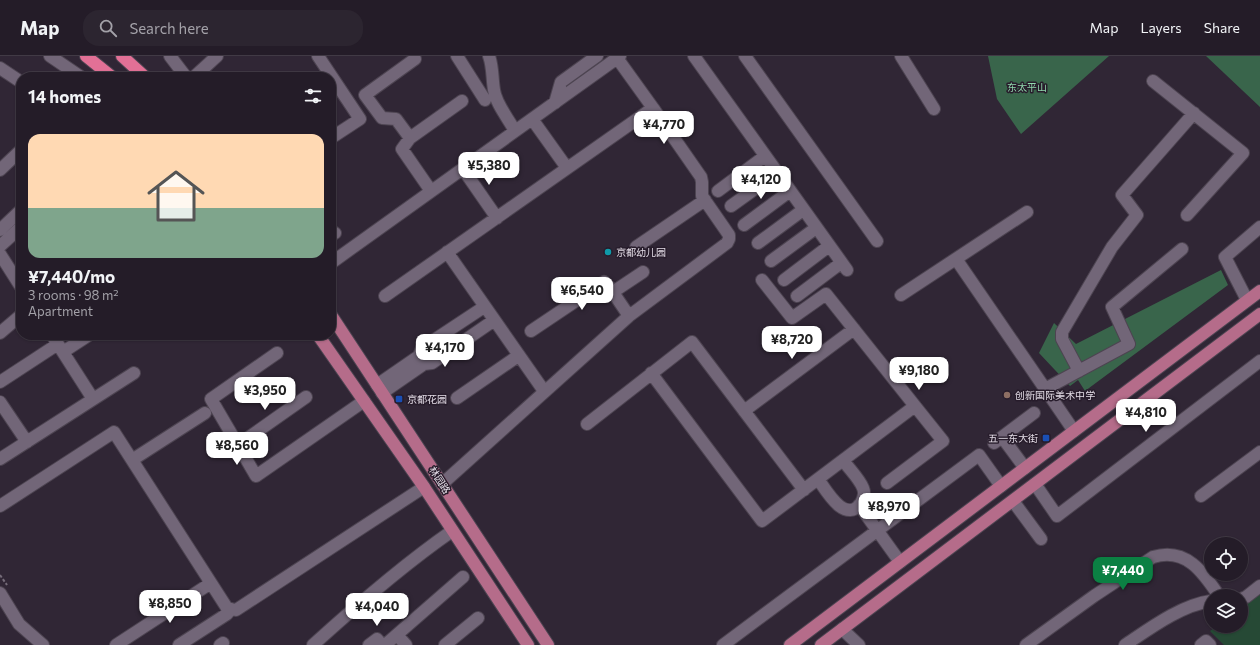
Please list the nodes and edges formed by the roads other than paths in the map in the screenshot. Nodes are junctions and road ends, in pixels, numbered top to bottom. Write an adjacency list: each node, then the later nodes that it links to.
1 (50, 56): 16 (street)
2 (86, 56): 17 (highway)
3 (122, 56): 18 (highway)
4 (170, 56): 19 (street)
5 (217, 56): 20 (street)
6 (318, 56): 21 (street)
7 (457, 56): 25 (street)
8 (488, 56): 32 (street)
9 (597, 56): 27 (street)
10 (694, 56): 36 (street)
11 (745, 56): 56 (street)
12 (900, 56): 29 (street)
13 (619, 57): 27 (street); 28 (street)
14 (415, 59): 34 (street)
15 (0, 68): 22 (street)
16 (74, 72)
17 (106, 72)
18 (140, 72)
19 (182, 72)
20 (199, 72)
21 (329, 72)
22 (16, 79)
23 (1154, 81): 30 (street)
24 (336, 83): 33 (street)
25 (485, 100)
26 (462, 101): 34 (street)
27 (555, 103): 31 (street)
28 (653, 108): 37 (street); 44 (street)
29 (934, 109)
30 (1194, 113): 49 (street); 92 (street)
31 (532, 119): 32 (street); 37 (street)
32 (515, 131): 38 (street)
33 (336, 135)
34 (410, 138): 42 (street)
35 (16, 155): 39 (street)
36 (765, 156): 40 (street); 41 (street)
37 (567, 168): 50 (street)
38 (463, 169): 42 (street); 50 (street)
39 (0, 170)
40 (777, 173): 43 (street); 45 (street)
41 (718, 190)
42 (431, 191): 64 (street)
43 (790, 191): 46 (street); 52 (street)
44 (705, 200): 60 (street); 79 (street)
45 (731, 206)
46 (804, 210): 54 (street); 57 (street)
47 (1027, 212): 65 (street)
48 (16, 213): 51 (street)
49 (1187, 215)
50 (496, 218): 62 (street)
51 (3, 222)
52 (744, 225)
53 (1260, 227): 76 (street)
54 (816, 228): 59 (street); 66 (street)
55 (16, 232): 58 (street)
56 (877, 241)
57 (758, 243)
58 (0, 246)
59 (829, 246): 70 (street); 75 (street)
60 (636, 247)
61 (1182, 249): 92 (street)
62 (447, 252): 74 (street); 77 (street)
63 (0, 254): 68 (street)
64 (336, 259)
65 (956, 259): 73 (street); 97 (street)
66 (771, 261)
67 (643, 272): 72 (street)
68 (16, 279)
69 (762, 280): 83 (street)
70 (784, 280)
71 (1260, 291): 76 (main road)
72 (613, 292): 79 (street); 84 (street)
73 (900, 295)
74 (385, 296)
75 (796, 296)
76 (1247, 300): 109 (main road)
77 (484, 307): 81 (street); 96 (street)
78 (1260, 314): 120 (main road)
79 (629, 316): 98 (street)
80 (16, 319): 85 (street)
81 (493, 320): 90 (street); 96 (street)
82 (336, 323): 96 (main road, 林园路)
83 (854, 329): 104 (street); 105 (street)
84 (530, 331)
85 (0, 333)
86 (72, 340): 88 (street)
87 (321, 340): 102 (main road, 林园路)
88 (58, 344): 95 (street); 101 (street)
89 (277, 353): 111 (street)
90 (518, 356): 98 (street); 100 (street)
91 (1260, 362): 120 (street)
92 (1079, 371): 97 (street)
93 (134, 373): 101 (street)
94 (651, 373): 105 (street); 108 (street); 123 (street)
95 (0, 382)
96 (380, 389): 119 (main road, 林园路)
97 (1045, 389): 109 (street)
98 (544, 391): 119 (street)
99 (306, 397): 111 (street)
100 (457, 398)
101 (93, 399): 110 (street)
102 (364, 401): 111 (street); 122 (main road, 林园路)
103 (0, 402): 110 (street)
104 (915, 406): 115 (street); 118 (street)
105 (744, 411): 123 (street)
106 (205, 413): 114 (street)
107 (1034, 413): 116 (street)
108 (587, 424)
109 (1074, 431): 116 (main road)
110 (26, 442): 113 (street)
111 (238, 445)
112 (1260, 452): 124 (street)
113 (0, 459)
114 (132, 460): 127 (street); 133 (street)
115 (843, 460): 117 (street); 126 (street)
116 (1025, 468): 121 (main road)
117 (818, 479): 123 (street); 126 (street)
118 (887, 483)
119 (442, 484): 154 (main road, 林园路)
120 (1035, 484): 125 (main road)
121 (1001, 486): 129 (street); 131 (main road)
122 (424, 487): 128 (main road, 林园路); 139 (street)
123 (804, 490)
124 (1201, 496)
125 (1013, 500): 130 (street); 141 (main road)
126 (858, 505): 129 (street)
127 (0, 506)
128 (452, 531): 147 (street); 153 (main road, 林园路)
129 (877, 531): 131 (street); 155 (street)
130 (1041, 540)
131 (900, 562): 156 (main road)
132 (464, 577): 142 (street)
133 (211, 583): 139 (street); 145 (street)
134 (1260, 586): 137 (street)
135 (1214, 589): 159 (street)
136 (0, 593): 143 (street)
137 (1248, 595)
138 (1204, 602): 160 (street)
139 (231, 609): 146 (street)
140 (478, 618): 152 (street)
141 (842, 630): 157 (main road); 158 (street)
142 (397, 635): 150 (street); 151 (street)
143 (39, 642): 144 (street)
144 (25, 645)
145 (116, 645)
146 (179, 645)
147 (312, 645)
148 (369, 645): 149 (street)
149 (382, 645)
150 (385, 645)
151 (406, 645)
152 (444, 645)
153 (528, 645)
154 (548, 645)
155 (723, 645)
156 (790, 645)
157 (821, 645)
158 (859, 645)
159 (1026, 645)
160 (1125, 645)
161 (1201, 645): 162 (street)
162 (1210, 645)

